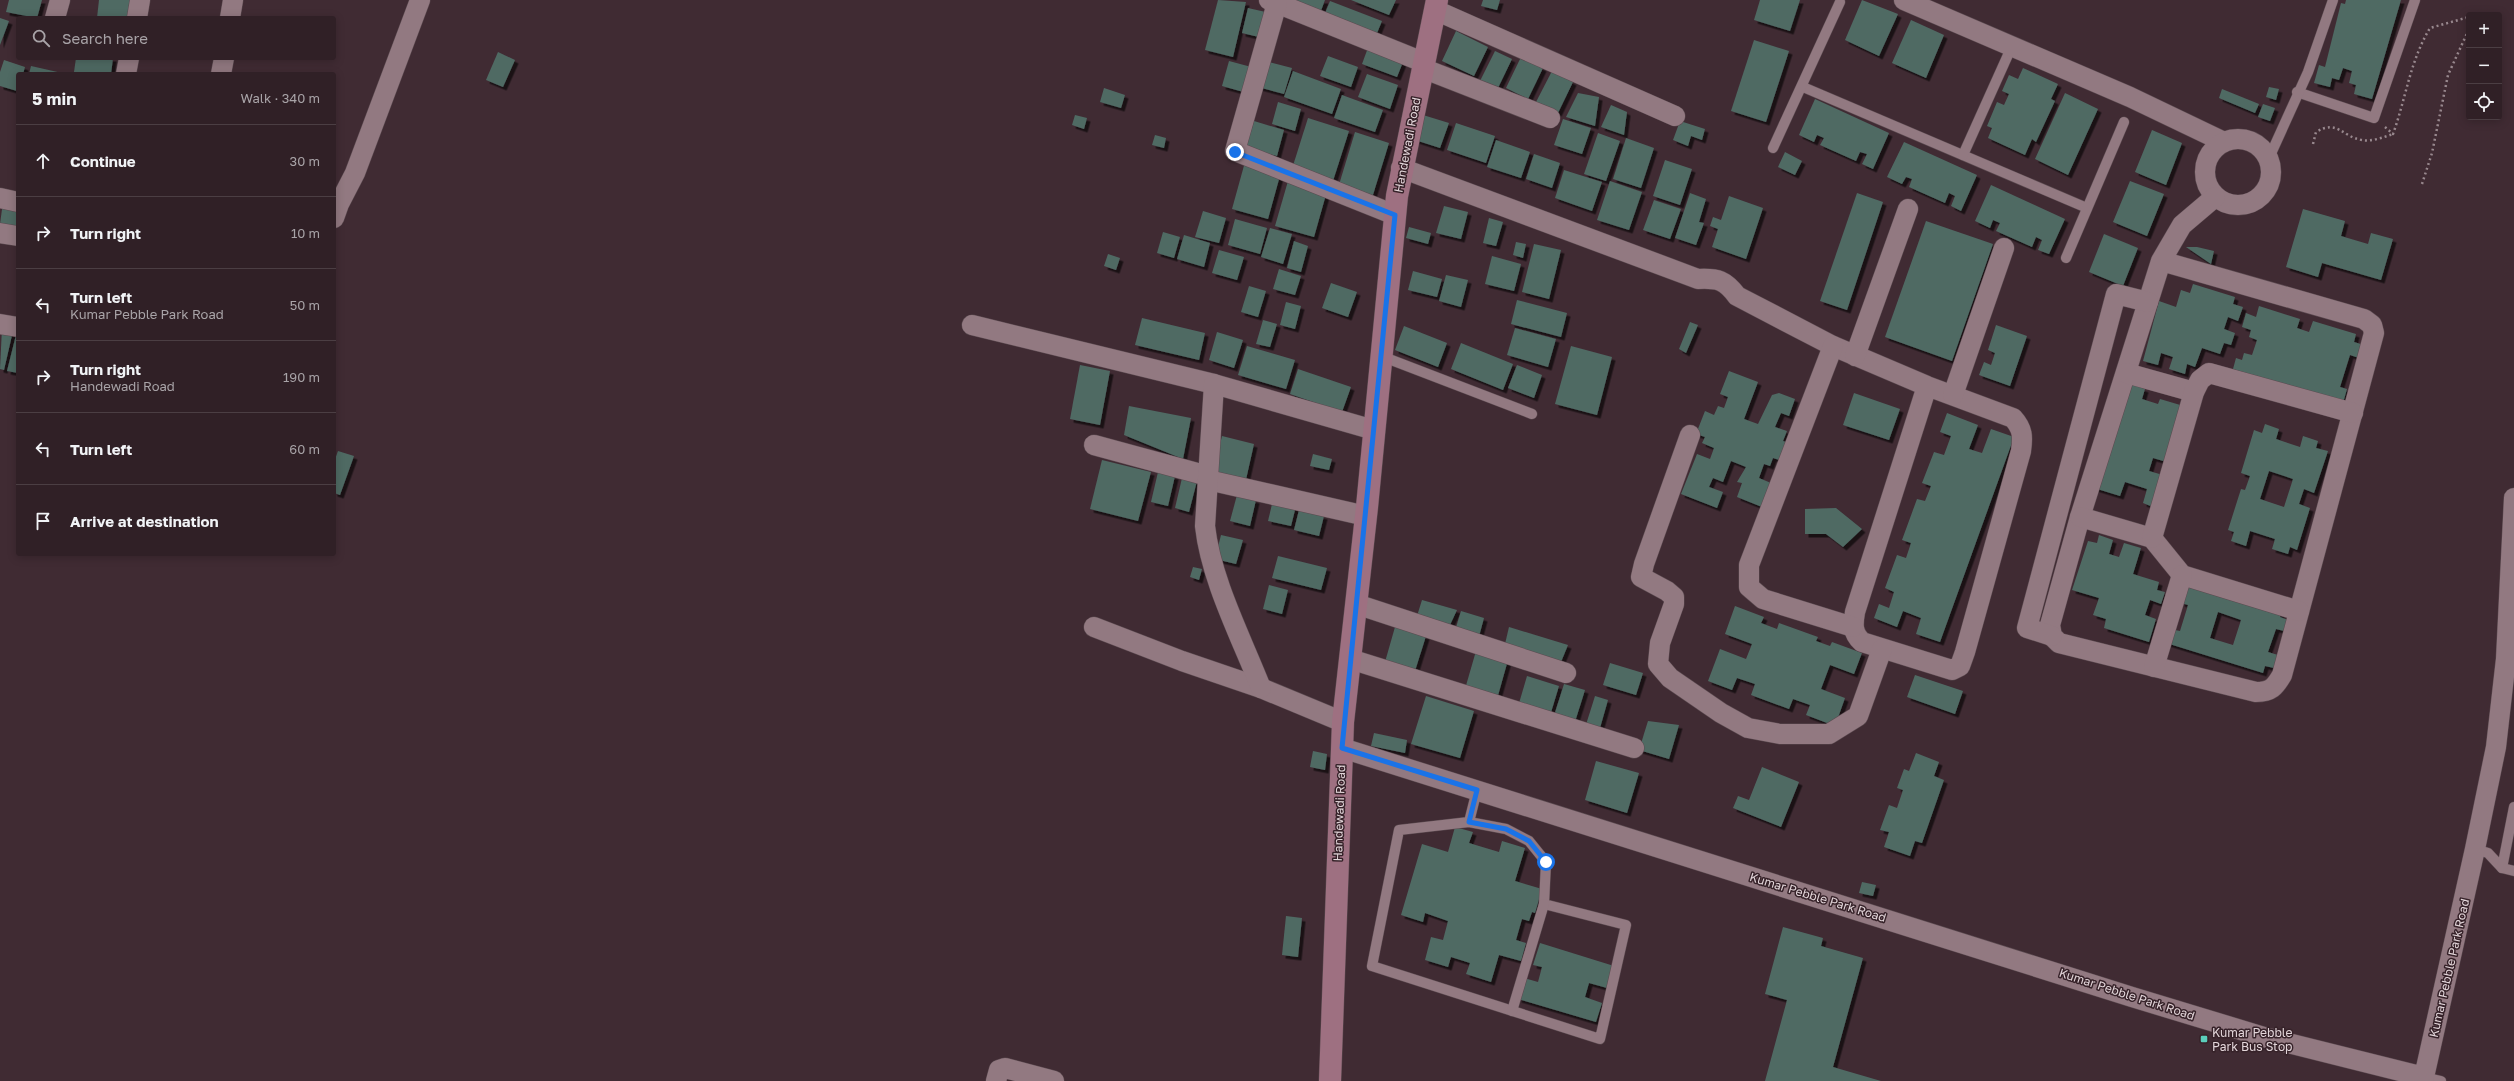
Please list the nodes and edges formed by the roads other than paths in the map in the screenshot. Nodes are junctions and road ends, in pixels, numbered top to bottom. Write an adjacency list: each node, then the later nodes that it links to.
1 (60, 0): 11 (street)
2 (140, 0): 12 (street)
3 (233, 0): 13 (street)
4 (420, 0): 35 (street)
5 (1904, 0): 14 (street)
6 (2333, 0): 21 (lane)
7 (2415, 0): 21 (lane)
8 (1273, 2): 17 (street); 36 (street)
9 (1840, 2): 20 (lane)
10 (1436, 5): 17 (main road, Handewadi Road); 22 (street)
11 (56, 16)
12 (137, 16)
13 (230, 16)
14 (2012, 46): 25 (street); 27 (lane)
15 (129, 60): 18 (street)
16 (224, 60): 19 (street)
17 (1423, 65): 23 (street); 29 (main road, Handewadi Road)
18 (126, 72)
19 (221, 72)
20 (1802, 87): 26 (lane); 27 (lane)
21 (2298, 92): 28 (lane)
22 (1675, 116)
23 (1550, 118)
24 (2124, 122): 33 (lane)
25 (2224, 142): 28 (street); 30 (street)
26 (1773, 148)
27 (1963, 155): 33 (lane)
28 (2269, 158): 30 (street)
29 (1401, 168): 36 (main road, Handewadi Road); 46 (street)
30 (2215, 197): 41 (street)
31 (0, 198): 32 (street)
32 (16, 202)
33 (2087, 208): 40 (lane)
34 (1908, 210): 48 (street)
35 (336, 212)
36 (1395, 215): 47 (main road, Handewadi Road)
37 (0, 233): 38 (street)
38 (16, 236)
39 (2004, 248): 53 (street)
40 (2066, 258)
41 (2161, 261): 42 (street); 54 (street)
42 (2148, 302): 49 (street); 69 (street)
43 (0, 324): 45 (street)
44 (972, 325): 50 (street)
45 (16, 327)
46 (1833, 346): 48 (street); 68 (street)
47 (1380, 355): 55 (lane); 56 (main road, Handewadi Road)
48 (1855, 356): 51 (street)
49 (2126, 374): 52 (street); 62 (street)
50 (1214, 384): 56 (street); 59 (street)
51 (1926, 386): 53 (street); 68 (street)
52 (2194, 392): 54 (street); 63 (street)
53 (1953, 395): 70 (street)
54 (2353, 413): 66 (street)
55 (1532, 414)
56 (1374, 430): 61 (main road, Handewadi Road)
57 (1690, 435): 70 (street)
58 (1094, 445): 59 (street)
59 (1208, 478): 61 (street); 74 (street)
60 (2514, 498): 81 (street, Kumar Pebble Park Road)
61 (1366, 516): 65 (main road, Handewadi Road)
62 (2080, 517): 63 (street); 69 (street)
63 (2152, 538): 64 (street)
64 (2182, 575): 66 (street); 72 (street)
65 (1356, 604): 71 (main road, Handewadi Road); 73 (street)
66 (2299, 611): 72 (street)
67 (1094, 627): 74 (street)
68 (1853, 627): 70 (street)
69 (2052, 636): 72 (street)
70 (1882, 649)
71 (1350, 659): 75 (main road, Handewadi Road); 77 (street)
72 (2154, 667)
73 (1566, 673)
74 (1261, 688): 75 (street)
75 (1342, 722): 76 (main road, Handewadi Road)
76 (1342, 748): 78 (street, Kumar Pebble Park Road); 90 (main road, Handewadi Road)
77 (1634, 748)
78 (1477, 790): 80 (lane); 86 (street, Kumar Pebble Park Road)
79 (2514, 807): 82 (lane)
80 (1469, 822): 84 (lane); 85 (lane)
81 (2475, 849): 82 (lane); 87 (street, Kumar Pebble Park Road)
82 (2502, 868): 83 (lane)
83 (2514, 871)
84 (1544, 904): 85 (lane); 85 (lane)
85 (1512, 1011)
86 (2382, 1074): 87 (street, Kumar Pebble Park Road)
87 (2433, 1079)
88 (996, 1081): 89 (street)
89 (1054, 1081)
90 (1330, 1081)

